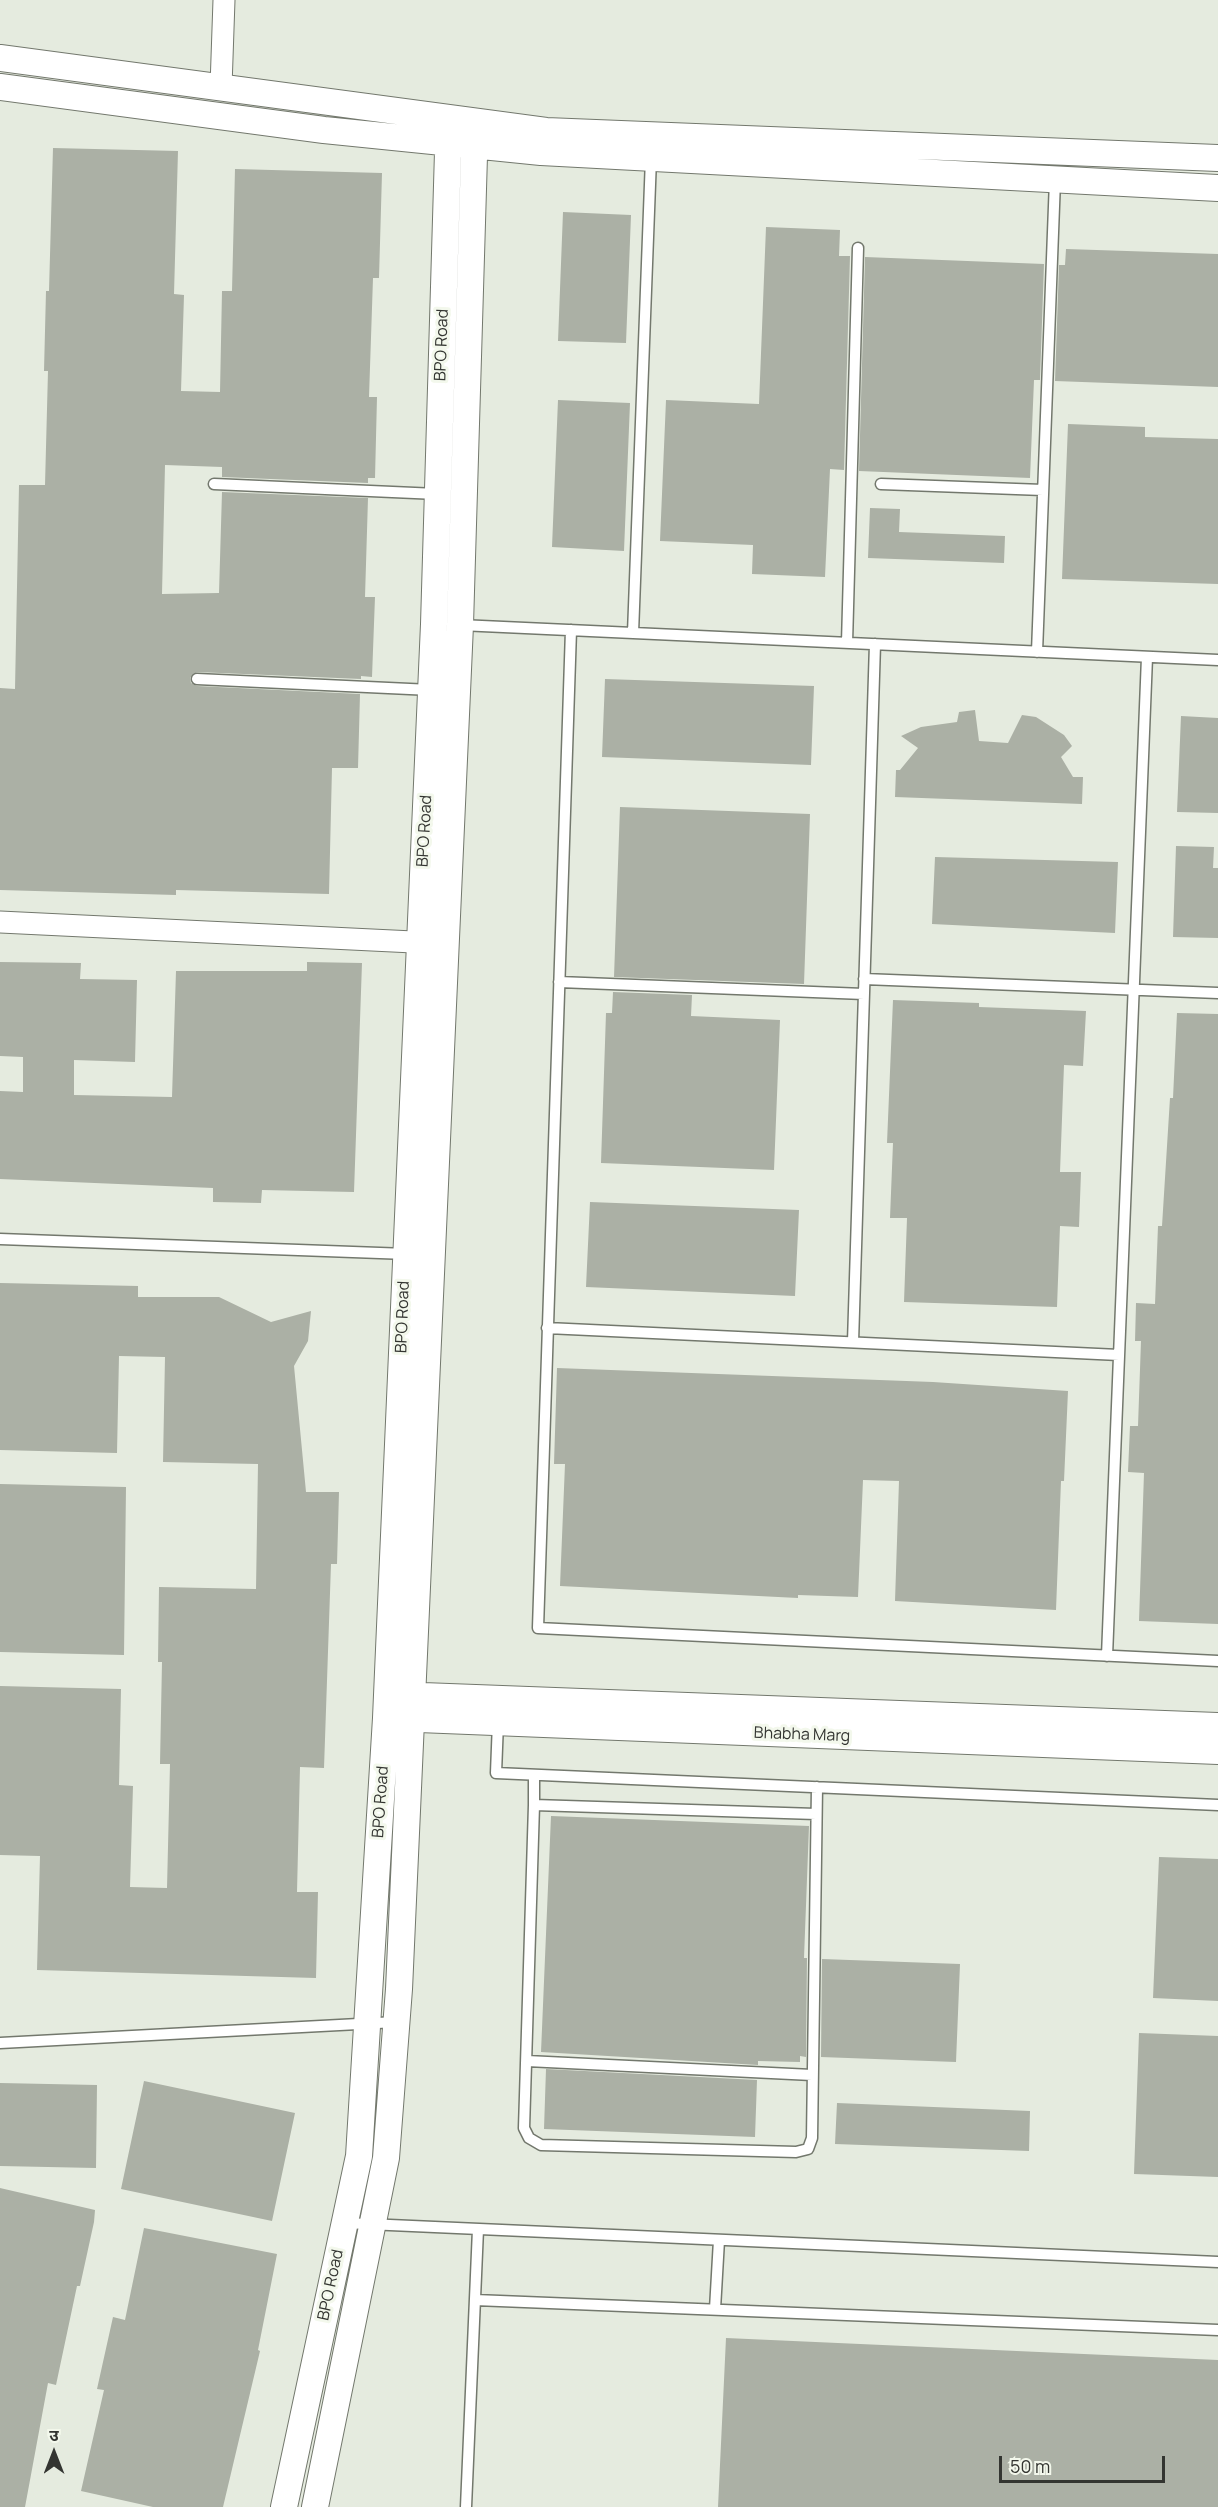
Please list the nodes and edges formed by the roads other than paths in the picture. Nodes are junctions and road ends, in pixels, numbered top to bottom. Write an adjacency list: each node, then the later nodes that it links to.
1 (224, 0): 4 (street)
2 (0, 57): 4 (street)
3 (0, 87): 5 (street)
4 (221, 87): 5 (street)
5 (449, 131): 6 (street); 15 (street, BPO Road)
6 (475, 134): 7 (street); 8 (street); 16 (street, BPO Road)
7 (651, 158): 9 (street); 18 (lane)
8 (1218, 158)
9 (1055, 180): 10 (street); 14 (lane)
10 (1218, 189)
11 (858, 248): 19 (lane)
12 (214, 484): 15 (lane)
13 (881, 484): 14 (lane)
14 (1043, 490): 21 (lane)
15 (438, 494): 16 (street, BPO Road)
16 (447, 625): 17 (lane); 25 (street, BPO Road); 28 (street, BPO Road)
17 (571, 630): 18 (lane); 30 (lane)
18 (633, 633): 19 (lane)
19 (847, 643): 20 (lane)
20 (875, 644): 21 (lane); 29 (lane)
21 (1037, 652): 22 (lane)
22 (1147, 657): 23 (lane); 31 (lane)
23 (1218, 660)
24 (197, 679): 25 (lane)
25 (431, 690): 27 (street, BPO Road)
26 (0, 922): 27 (street)
27 (420, 942): 28 (street); 35 (street, BPO Road)
28 (446, 943): 35 (street, BPO Road)
29 (864, 979): 31 (lane); 33 (lane)
30 (559, 982): 33 (lane); 36 (lane)
31 (1134, 990): 32 (lane); 38 (lane)
32 (1218, 993)
33 (864, 994): 37 (lane)
34 (0, 1239): 35 (lane)
35 (419, 1255): 41 (street, BPO Road); 42 (street, BPO Road)
36 (547, 1328): 37 (lane); 39 (lane)
37 (853, 1342): 38 (lane)
38 (1119, 1354): 39 (lane)
39 (1107, 1656): 40 (lane)
40 (1218, 1661)
41 (386, 1706): 42 (street, Bhabha Marg); 52 (street, BPO Road)
42 (412, 1707): 43 (street, Bhabha Marg); 44 (street, Bhabha Marg); 51 (street, BPO Road)
43 (498, 1722): 45 (street, Bhabha Marg); 46 (lane)
44 (1218, 1726)
45 (1218, 1752)
46 (534, 1775): 47 (lane); 48 (lane)
47 (817, 1787): 49 (lane); 50 (lane)
48 (534, 1805): 50 (lane); 54 (lane)
49 (1218, 1805)
50 (816, 1814): 55 (lane)
51 (396, 2022): 52 (lane); 57 (street, BPO Road)
52 (365, 2025): 53 (lane); 56 (street, BPO Road)
53 (0, 2043)
54 (527, 2061): 55 (lane); 55 (lane)
55 (812, 2075)
56 (345, 2223): 57 (lane); 64 (street, BPO Road)
57 (373, 2225): 58 (lane); 65 (street, BPO Road)
58 (478, 2229): 59 (lane); 61 (lane)
59 (719, 2240): 60 (lane); 62 (lane)
60 (1218, 2262)
61 (475, 2300): 62 (lane); 66 (lane)
62 (715, 2309): 63 (lane)
63 (1218, 2330)
64 (284, 2507)
65 (315, 2507)
66 (466, 2507)

